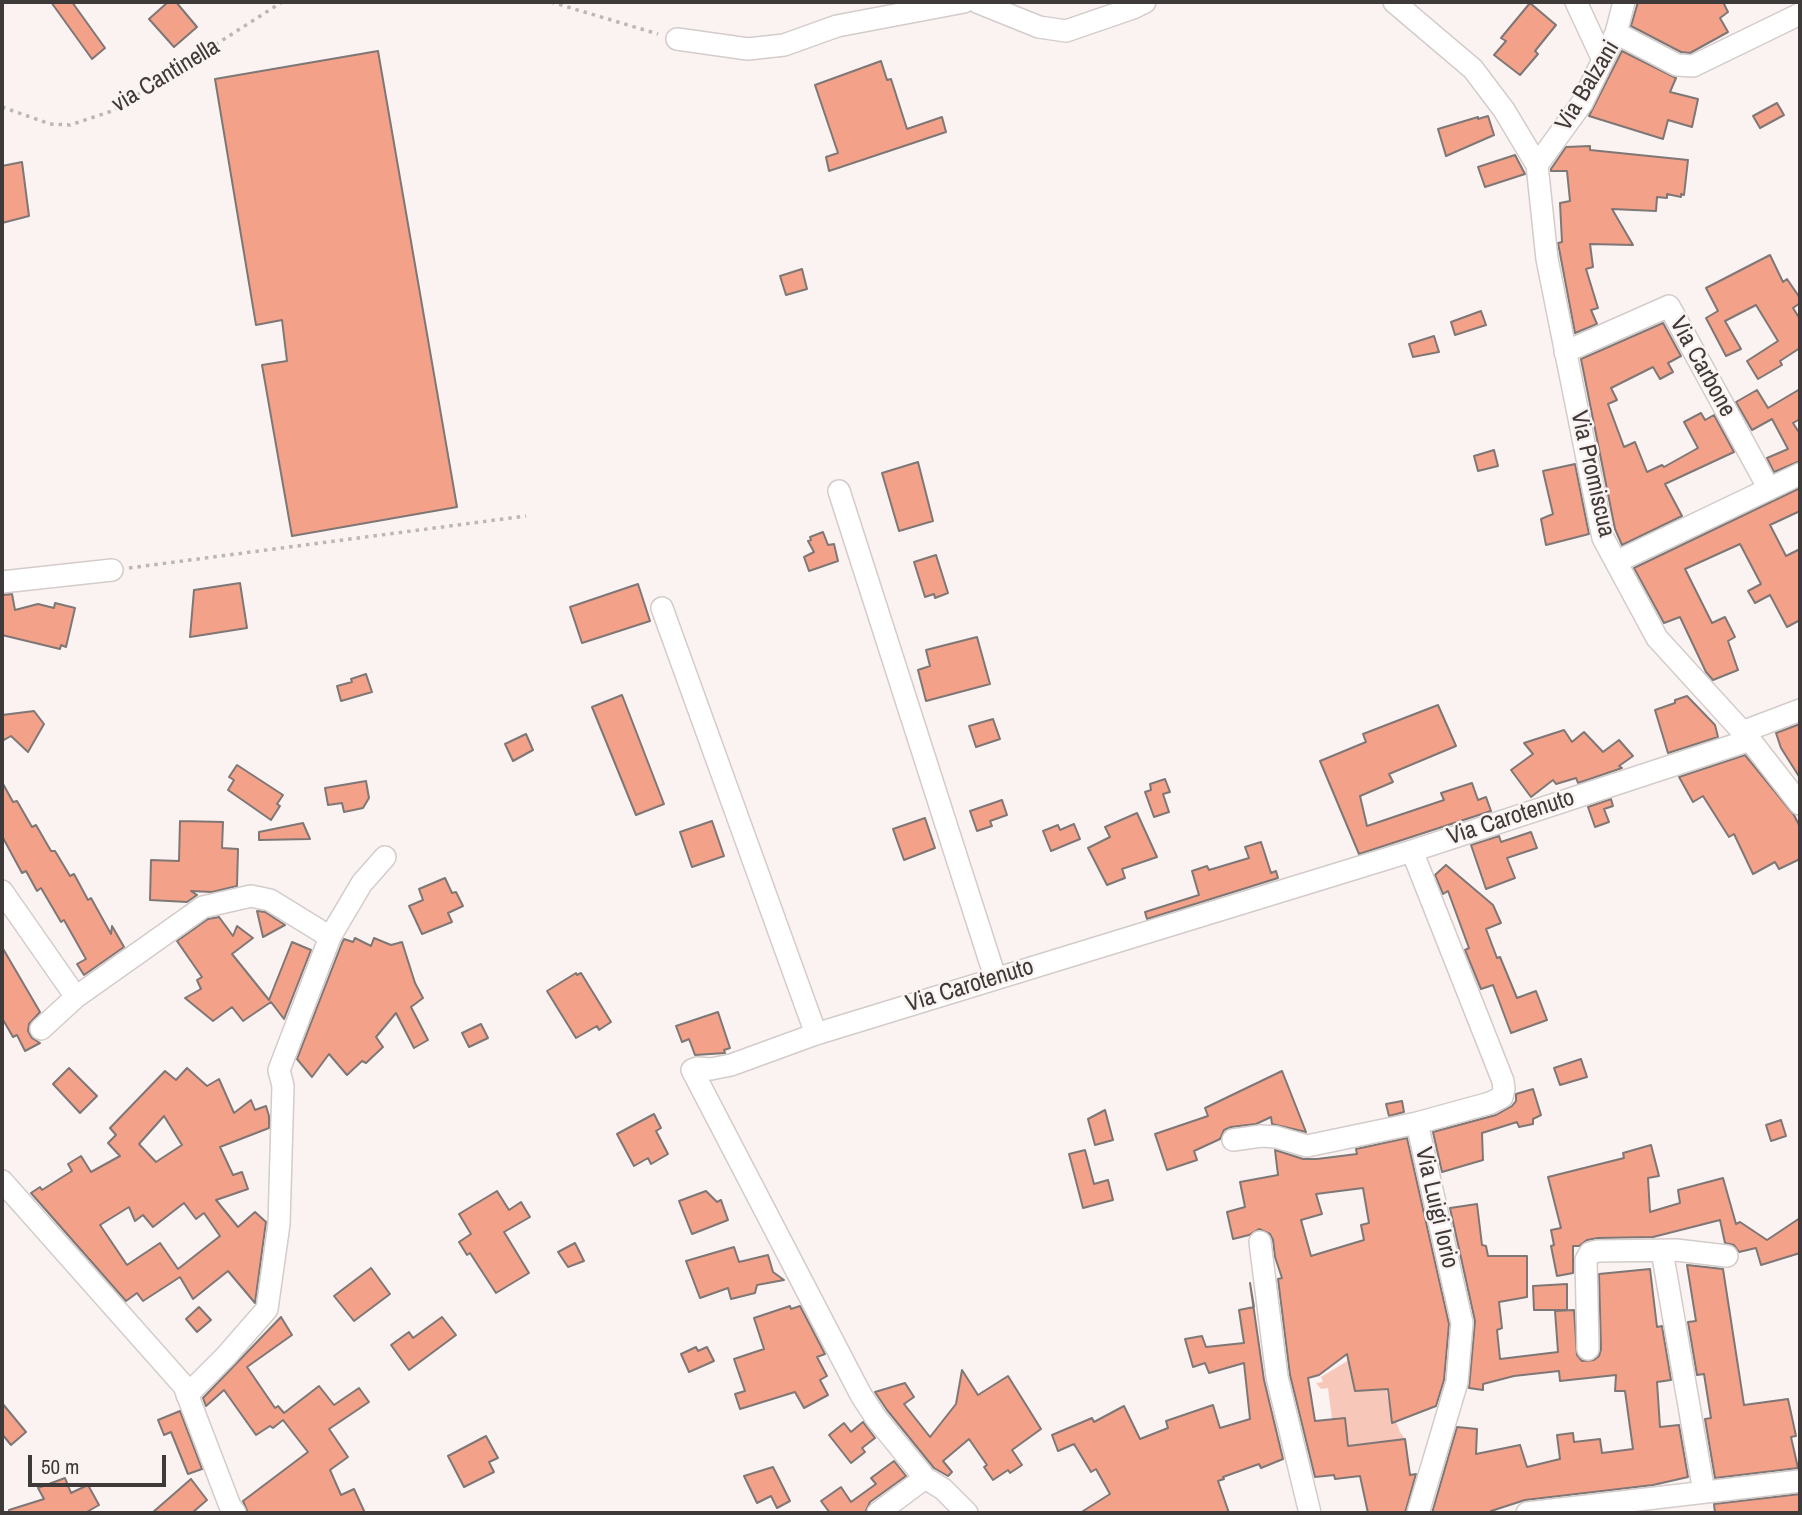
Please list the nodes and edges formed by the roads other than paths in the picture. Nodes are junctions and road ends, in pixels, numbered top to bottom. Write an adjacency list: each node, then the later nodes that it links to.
1 (964, 2): 7 (street)
2 (977, 2): 3 (street)
3 (1145, 2)
4 (1394, 2): 12 (street)
5 (1576, 2): 11 (street)
6 (1624, 2): 9 (street)
7 (865, 10): 10 (street)
8 (1800, 15): 9 (street, Via Balzani)
9 (1616, 33): 11 (street, Via Balzani)
10 (677, 39)
11 (1603, 60): 12 (street, Via Balzani)
12 (1537, 165): 13 (street, Via Promiscua)
13 (1565, 352): 15 (street, Via Carbone); 17 (street, Via Promiscua)
14 (1800, 474): 15 (street)
15 (1769, 489): 17 (street)
16 (839, 491): 28 (street)
17 (1616, 562): 22 (street, Via Promiscua)
18 (112, 570): 19 (street)
19 (2, 582)
20 (662, 608): 31 (street)
21 (1800, 710): 22 (street, Via Carotenuto)
22 (1746, 736): 23 (street, Via Promiscua); 24 (street, Via Carotenuto)
23 (1800, 804)
24 (1412, 851): 28 (street, Via Carotenuto); 32 (street, Via Luigi Iorio)
25 (385, 857): 27 (street)
26 (3, 898): 29 (street)
27 (331, 937): 29 (street); 39 (street)
28 (995, 977): 31 (street, Via Carotenuto)
29 (76, 998): 30 (street)
30 (41, 1029)
31 (816, 1034): 40 (street, Via Carotenuto)
32 (1417, 1123): 33 (street); 47 (street, Via Luigi Iorio)
33 (1233, 1140)
34 (2, 1181): 39 (street)
35 (1259, 1242): 46 (street)
36 (1662, 1251): 37 (street); 38 (street); 42 (street)
37 (1727, 1256)
38 (1588, 1349)
39 (187, 1395): 43 (street)
40 (925, 1478): 44 (street); 45 (street, Via Carotenuto)
41 (1800, 1481): 42 (street)
42 (1704, 1492): 48 (street)
43 (229, 1511)
44 (878, 1513)
45 (967, 1513)
46 (1310, 1513)
47 (1418, 1513)
48 (1528, 1513)

